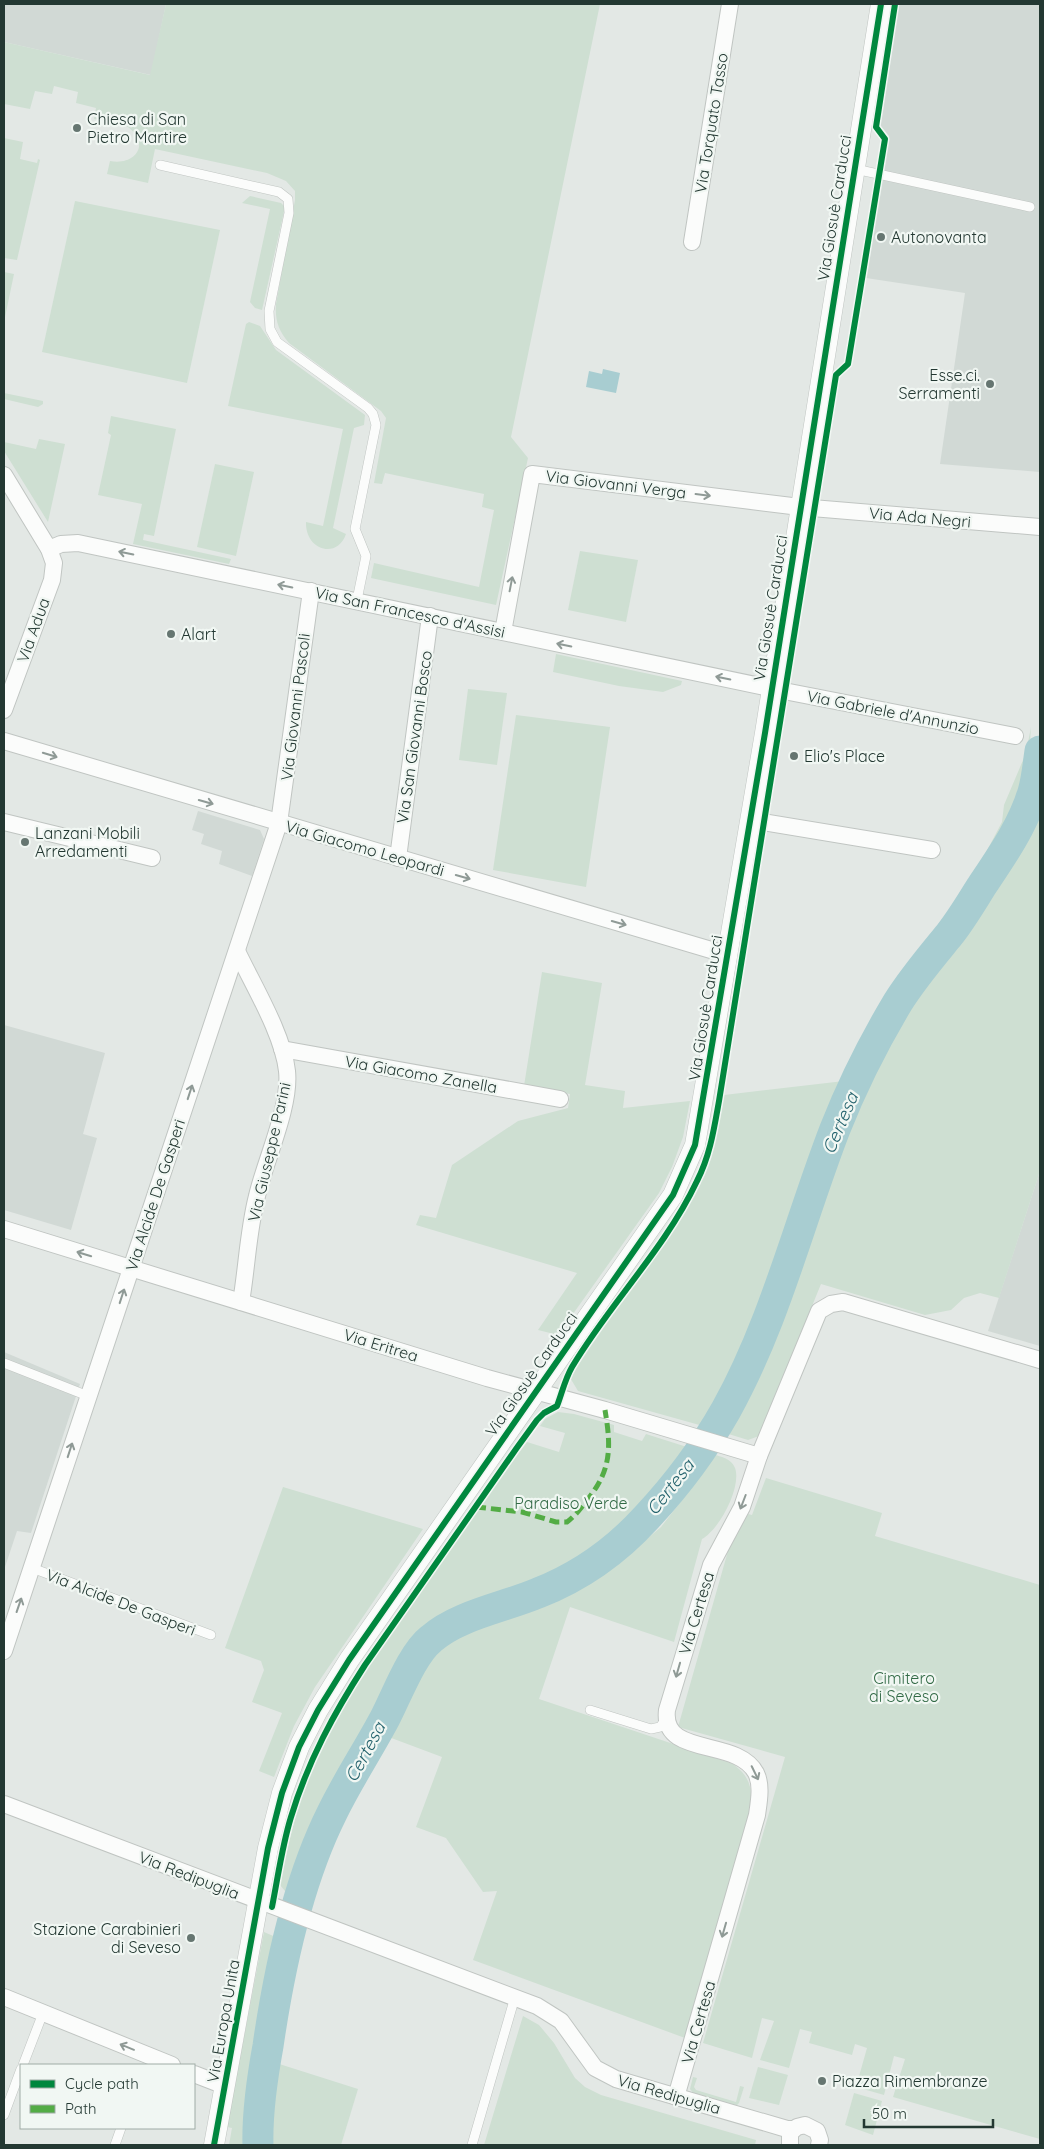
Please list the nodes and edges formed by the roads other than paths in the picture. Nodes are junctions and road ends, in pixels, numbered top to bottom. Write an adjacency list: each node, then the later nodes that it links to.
1 (730, 4): 6 (street, Via Torquato Tasso)
2 (881, 4): 4 (street, Via Giosuè Carducci)
3 (160, 165): 12 (lane)
4 (854, 169): 5 (lane); 8 (street, Via Giosuè Carducci)
5 (1030, 207)
6 (692, 242)
7 (4, 475): 10 (street)
8 (800, 507): 9 (street, Via Ada Negri); 14 (street, Via Giovanni Verga, one-way to 8); 15 (street, Via Giosuè Carducci)
9 (1040, 527)
10 (49, 549): 11 (street, Via San Francesco d'Assisi, one-way to 10); 16 (street, Via Adua)
11 (311, 591): 12 (street, Via San Francesco d'Assisi); 21 (street, Via Giovanni Pascoli)
12 (357, 600): 13 (street, Via San Francesco d'Assisi)
13 (430, 616): 14 (street, Via San Francesco d'Assisi); 24 (street, Via San Giovanni Bosco)
14 (503, 632): 15 (street, Via San Francesco d'Assisi, one-way to 14)
15 (771, 688): 17 (street, Via Gabriele d'Annunzio); 19 (street, Via Giosuè Carducci)
16 (4, 710)
17 (1015, 736)
18 (4, 741): 21 (street, Via Giacomo Leopardi, one-way to 21)
19 (750, 820): 22 (street); 26 (street, Via Giosuè Carducci)
20 (4, 822): 23 (street)
21 (279, 823): 24 (street, Via Giacomo Leopardi); 25 (street, Via Alcide De Gasperi)
22 (932, 850)
23 (152, 858)
24 (398, 858): 26 (street, Via Giacomo Leopardi, one-way to 26)
25 (237, 951): 27 (street, Via Giuseppe Parini); 30 (street, Via Alcide De Gasperi, one-way to 25)
26 (728, 955): 34 (street, Via Giosuè Carducci)
27 (282, 1049): 28 (street, Via Giacomo Zanella); 31 (street, Via Giuseppe Parini)
28 (560, 1099)
29 (4, 1229): 30 (street, Via Eritrea, one-way to 29)
30 (131, 1268): 31 (street, Via Eritrea); 35 (street, Via Alcide De Gasperi, one-way to 30)
31 (241, 1302): 34 (street, Via Eritrea)
32 (1040, 1360): 36 (street, Via Certesa)
33 (4, 1363): 35 (lane)
34 (537, 1391): 36 (street, Via Eritrea); 43 (street, Via Giosuè Carducci)
35 (88, 1396): 37 (street, Via Alcide De Gasperi, one-way to 35)
36 (759, 1456): 41 (street, Via Certesa, one-way to 41)
37 (32, 1568): 38 (lane, Via Alcide De Gasperi); 39 (street, Via Alcide De Gasperi, one-way to 37)
38 (211, 1635)
39 (4, 1651)
40 (590, 1710): 41 (lane)
41 (666, 1719): 53 (street, Via Certesa, one-way to 53)
42 (4, 1804): 43 (street, Via Redipuglia)
43 (259, 1902): 45 (street, Via Redipuglia); 52 (street, Via Europa Unita)
44 (4, 1997): 46 (street)
45 (515, 1997): 53 (street, Via Redipuglia); 60 (lane)
46 (42, 2013): 47 (street, one-way to 46); 48 (lane)
47 (146, 2060): 49 (street)
48 (23, 2064)
49 (167, 2064)
50 (20, 2072): 54 (lane)
51 (195, 2074): 52 (street)
52 (225, 2086): 59 (street, Via Europa Unita)
53 (676, 2097): 56 (street, Via Redipuglia)
54 (4, 2115)
55 (121, 2129): 58 (lane)
56 (792, 2137): 57 (street, Via Redipuglia)
57 (824, 2143)
58 (115, 2145)
59 (214, 2145)
60 (472, 2145)

